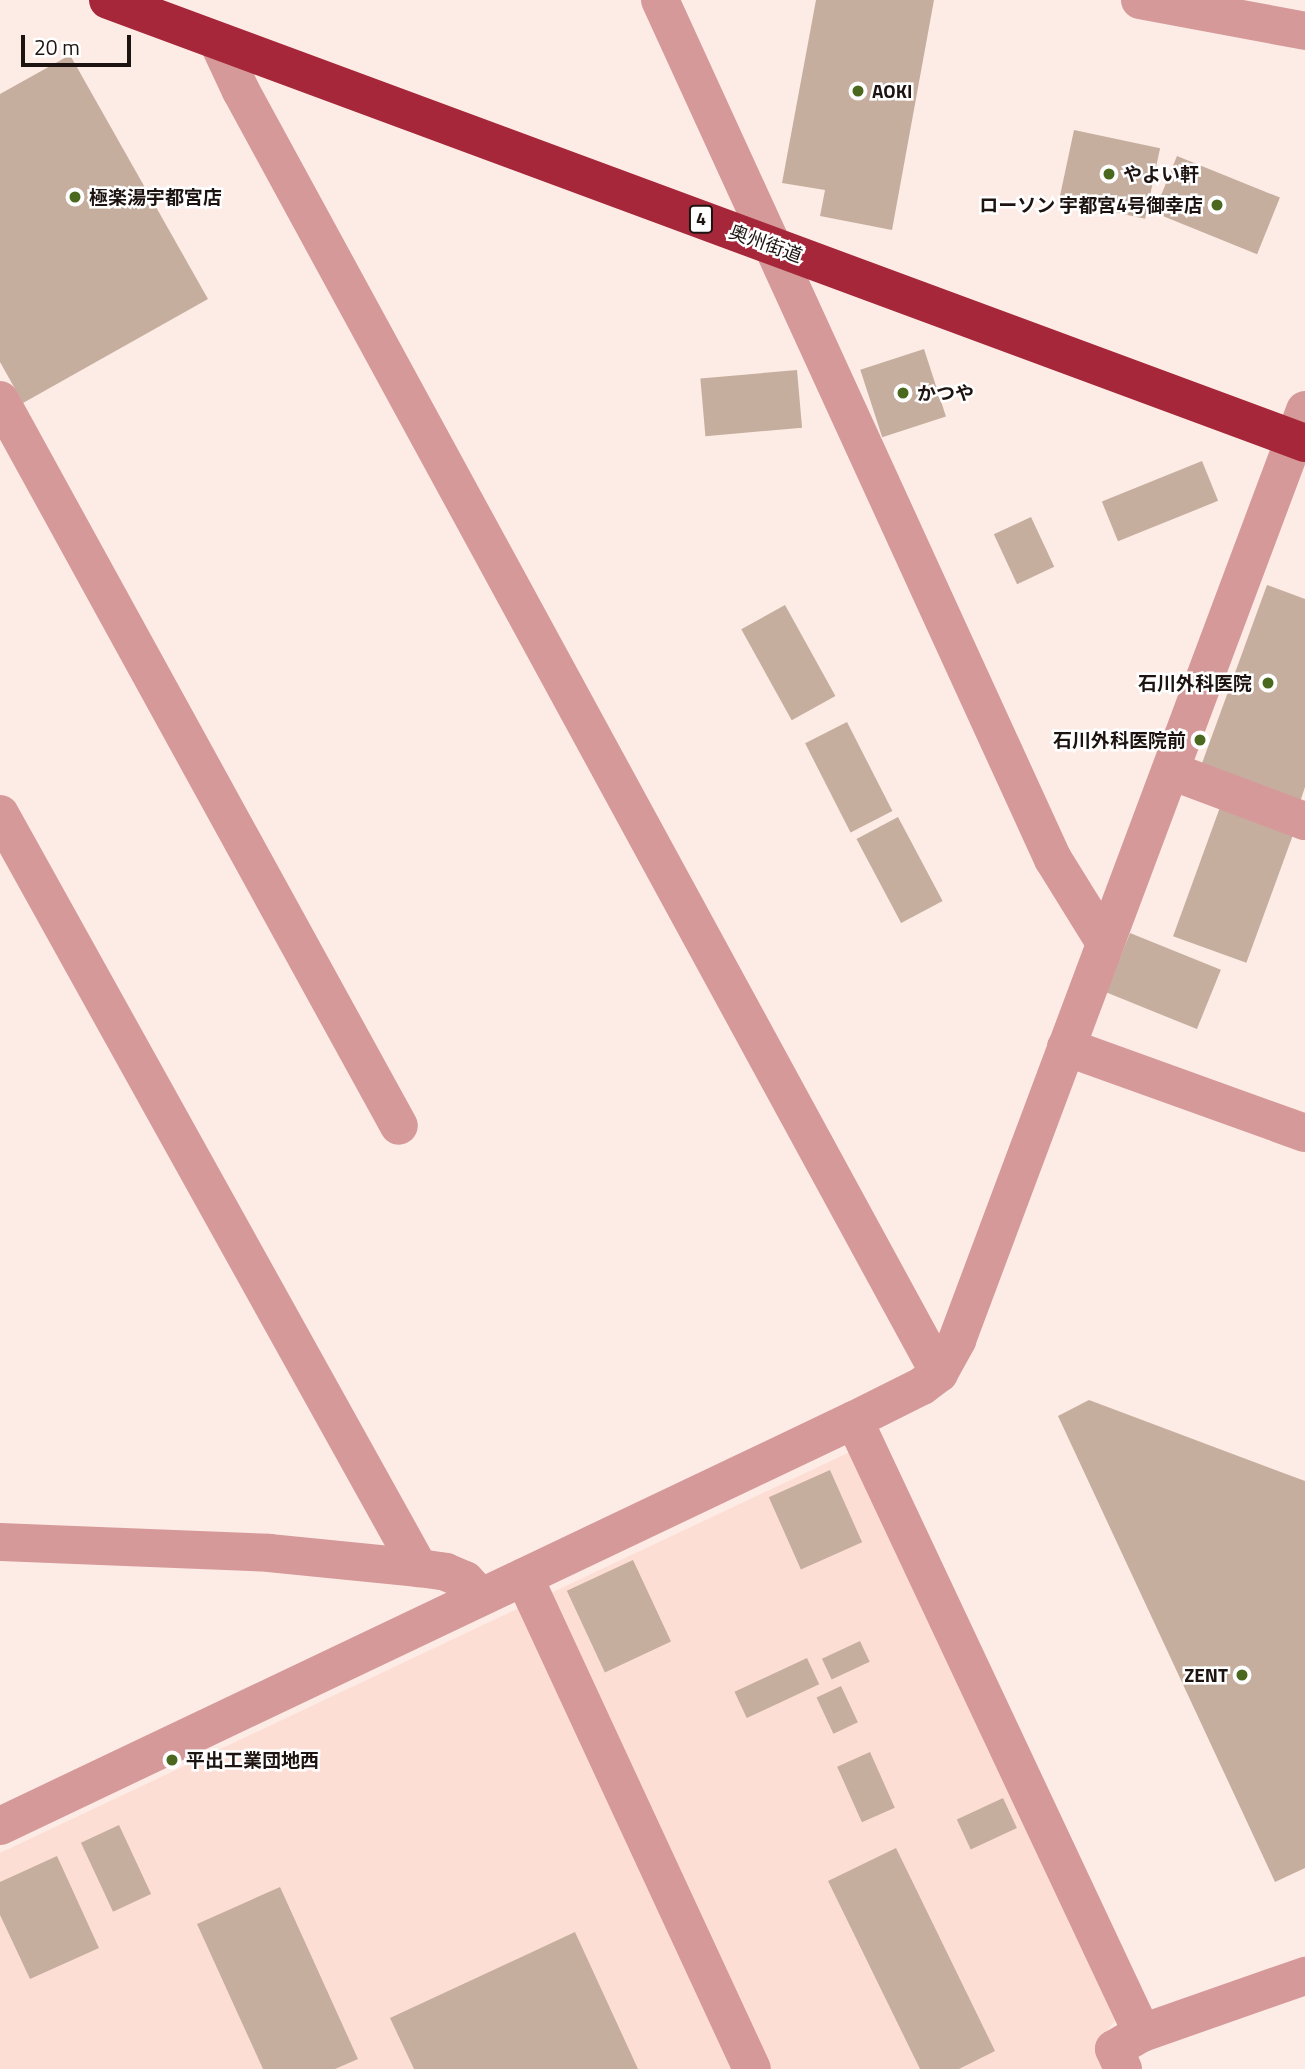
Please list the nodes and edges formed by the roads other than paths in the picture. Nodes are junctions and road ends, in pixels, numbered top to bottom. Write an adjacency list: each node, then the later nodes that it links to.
1 (108, 0): 5 (highway, 奥州街道 / 4)
2 (660, 0): 6 (street)
3 (1140, 0): 4 (street)
4 (1305, 32)
5 (218, 41): 6 (highway, 奥州街道 / 4); 16 (street)
6 (772, 246): 8 (highway, 奥州街道 / 4); 12 (street)
7 (0, 401): 14 (street)
8 (1301, 431): 9 (street)
9 (1171, 771): 11 (street); 12 (street)
10 (0, 814): 19 (street)
11 (1305, 821)
12 (1105, 943): 13 (street)
13 (1066, 1047): 15 (street); 16 (street)
14 (399, 1126)
15 (1305, 1133)
16 (939, 1373): 17 (street)
17 (854, 1420): 20 (street); 24 (street)
18 (0, 1542): 19 (street)
19 (419, 1568): 21 (street)
20 (524, 1577): 21 (street); 25 (street)
21 (481, 1597): 22 (street)
22 (0, 1826)
23 (1305, 1976): 24 (street)
24 (1142, 2033): 26 (street)
25 (752, 2069)
26 (1124, 2069)

